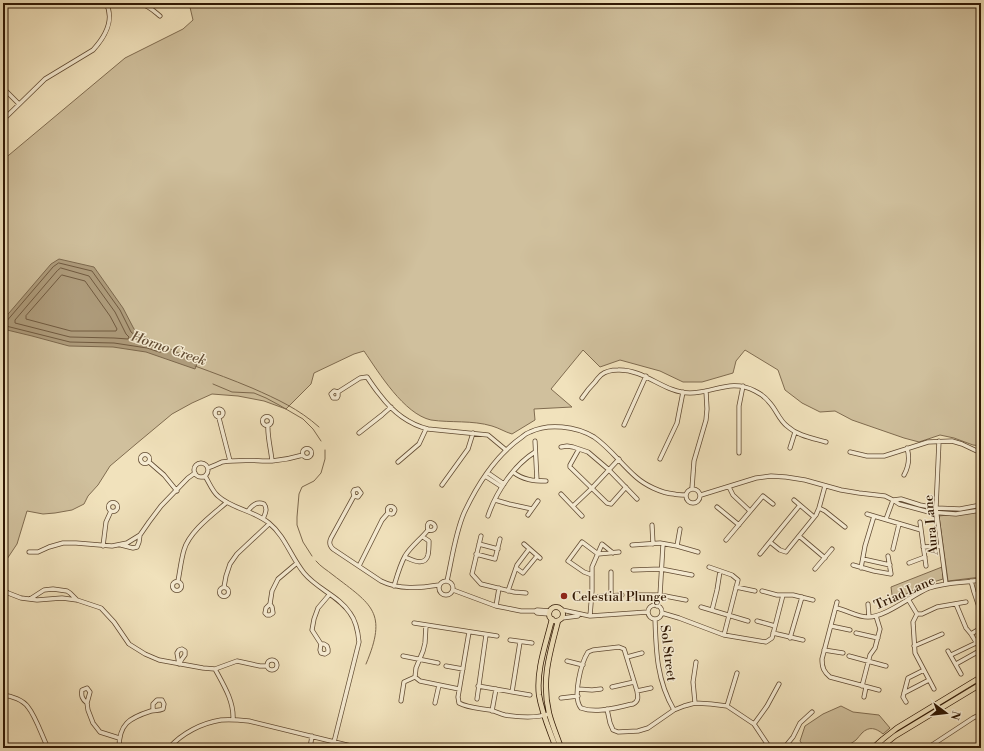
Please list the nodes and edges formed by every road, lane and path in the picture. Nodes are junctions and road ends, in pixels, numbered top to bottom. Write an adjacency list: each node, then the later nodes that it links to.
1 (118, 3): 3 (street)
2 (139, 3): 4 (street)
3 (107, 4): 6 (street)
4 (160, 16)
5 (3, 88): 6 (street)
6 (19, 104): 7 (street)
7 (3, 120)
8 (646, 376): 12 (street); 13 (street); 16 (street)
9 (743, 386): 10 (street); 19 (street); 32 (street)
10 (706, 391): 12 (street); 56 (street)
11 (338, 392): 14 (street)
12 (683, 392): 36 (street)
13 (582, 398)
14 (391, 407): 18 (street); 20 (street)
15 (219, 418): 37 (street)
16 (624, 425)
17 (268, 426): 38 (street)
18 (426, 429): 21 (street); 40 (street)
19 (795, 432): 24 (street); 26 (street)
20 (359, 433)
21 (473, 433): 29 (street); 50 (street)
22 (535, 441): 30 (street)
23 (939, 441): 27 (street); 33 (street); 74 (street, Aura Lane)
24 (826, 442)
25 (561, 447): 28 (street)
26 (790, 448)
27 (907, 448): 31 (street); 46 (street)
28 (579, 449): 42 (street); 55 (street)
29 (506, 450): 35 (street); 45 (street)
30 (535, 452): 43 (street); 48 (street)
31 (850, 452)
32 (739, 453)
33 (981, 453)
34 (302, 455): 38 (street)
35 (618, 459): 42 (street); 59 (street)
36 (660, 459)
37 (230, 461): 38 (street); 41 (street)
38 (272, 461)
39 (149, 462): 57 (street)
40 (398, 462)
41 (208, 468): 44 (street); 47 (street)
42 (608, 469): 53 (street); 55 (street)
43 (512, 472): 48 (street); 51 (street)
44 (195, 473): 47 (street); 57 (street)
45 (487, 475): 51 (street); 150 (street)
46 (904, 475)
47 (205, 476): 67 (street)
48 (537, 481): 49 (street)
49 (546, 481)
50 (442, 485)
51 (503, 486): 63 (street)
52 (825, 486): 54 (street); 65 (street); 73 (street)
53 (626, 487): 55 (street); 62 (street)
54 (729, 487): 60 (street); 79 (street)
55 (592, 488): 71 (street)
56 (692, 488): 59 (street); 60 (street)
57 (176, 491): 99 (street)
58 (561, 494): 71 (street)
59 (686, 495): 60 (street)
60 (701, 495)
61 (354, 496): 136 (street)
62 (637, 499)
63 (495, 500): 75 (street); 84 (street)
64 (794, 500): 69 (street)
65 (893, 500): 74 (street); 81 (street); 89 (street)
66 (538, 501): 75 (street)
67 (226, 503): 78 (street); 149 (street)
68 (773, 504): 79 (street)
69 (800, 505): 87 (street); 105 (street)
70 (981, 505): 74 (street)
71 (573, 506): 85 (street)
72 (717, 507): 94 (street)
73 (819, 508): 87 (street); 95 (street)
74 (936, 508): 81 (street, Aura Lane)
75 (532, 509): 83 (street)
76 (981, 510): 81 (street)
77 (111, 511): 112 (street)
78 (248, 511): 88 (street); 88 (street)
79 (750, 511): 94 (street)
80 (388, 513): 136 (street)
81 (936, 513): 114 (street, Aura Lane)
82 (867, 514): 86 (street)
83 (528, 515)
84 (488, 516)
85 (582, 516)
86 (874, 516): 89 (street); 131 (street)
87 (814, 517): 101 (street)
88 (263, 519): 91 (street)
89 (886, 520): 92 (street)
90 (920, 522): 98 (street)
91 (270, 524): 132 (street); 154 (street)
92 (899, 524): 98 (street); 119 (street)
93 (652, 525): 109 (street)
94 (739, 525): 104 (street)
95 (845, 527)
96 (680, 529): 113 (street)
97 (428, 530): 102 (street)
98 (921, 530): 115 (street)
99 (140, 535): 106 (street); 106 (street)
100 (481, 536): 107 (street)
101 (799, 536): 105 (street); 130 (street)
102 (423, 537): 128 (street); 128 (street)
103 (500, 539): 116 (street)
104 (726, 540)
105 (770, 542): 126 (street)
106 (120, 544): 112 (street)
107 (479, 544): 116 (street); 124 (street)
108 (524, 544): 117 (street)
109 (654, 544): 110 (street); 111 (street)
110 (663, 544): 113 (street); 141 (street)
111 (632, 545)
112 (102, 546): 120 (street)
113 (677, 546): 122 (street)
114 (941, 546): 115 (street); 152 (street, Aura Lane)
115 (923, 547): 129 (street)
116 (498, 548): 124 (street)
117 (529, 549): 138 (street); 138 (street)
118 (832, 549): 130 (street)
119 (893, 549)
120 (29, 552)
121 (618, 552): 123 (street)
122 (698, 552)
123 (613, 553): 125 (street); 125 (street)
124 (476, 554): 157 (street)
125 (598, 554): 146 (street); 146 (street)
126 (760, 554)
127 (888, 556): 135 (street)
128 (405, 557): 153 (street)
129 (925, 557): 133 (street); 137 (street)
130 (825, 558): 142 (street)
131 (863, 559): 135 (street); 140 (street)
132 (297, 563): 164 (street); 179 (street)
133 (909, 563)
134 (853, 565): 140 (street)
135 (890, 565): 140 (street)
136 (359, 566): 153 (street)
137 (926, 566)
138 (516, 568): 160 (street)
139 (710, 568): 144 (street)
140 (861, 568)
141 (661, 569): 143 (street); 147 (street); 167 (street)
142 (815, 569)
143 (633, 570)
144 (720, 571): 155 (street); 187 (street)
145 (611, 572): 169 (street)
146 (592, 575): 170 (street)
147 (692, 575)
148 (981, 580): 151 (street, Triad Lane)
149 (178, 581)
150 (447, 581): 156 (street); 159 (street)
151 (971, 581): 152 (street, Triad Lane); 191 (street)
152 (946, 584): 173 (street, Triad Lane)
153 (394, 586): 156 (street)
154 (224, 587)
155 (736, 587): 161 (street); 195 (street)
156 (439, 588): 159 (street)
157 (499, 588): 160 (street); 182 (street)
158 (3, 589): 172 (street)
159 (453, 590): 182 (street)
160 (508, 591): 163 (street)
161 (755, 591)
162 (762, 591): 168 (street)
163 (526, 593)
164 (330, 594): 224 (street); 293 (street)
165 (622, 595): 169 (street)
166 (634, 595): 167 (street)
167 (660, 595): 175 (street); 183 (street)
168 (783, 595): 171 (street); 205 (street)
169 (611, 596): 170 (street)
170 (591, 597): 194 (street)
171 (802, 597): 176 (street); 217 (street)
172 (30, 599): 174 (street); 174 (street)
173 (908, 599): 192 (street); 196 (street, Triad Lane)
174 (77, 600): 245 (street)
175 (686, 600)
176 (813, 600)
177 (837, 602): 185 (street)
178 (966, 602): 181 (street)
179 (270, 604)
180 (868, 604): 197 (street)
181 (956, 604): 192 (street); 213 (street)
182 (496, 606): 188 (street)
183 (657, 606): 189 (street); 190 (street)
184 (701, 606): 187 (street)
185 (836, 608): 197 (street, Triad Lane); 206 (street)
186 (562, 610): 188 (main road); 193 (street); 198 (main road)
187 (712, 610): 195 (street)
188 (550, 612): 200 (main road)
189 (648, 612): 194 (street); 199 (street)
190 (662, 613): 199 (street); 215 (street)
191 (981, 613)
192 (917, 614): 225 (street)
193 (583, 615): 194 (street); 198 (street)
194 (590, 616)
195 (728, 616): 201 (street); 215 (street)
196 (876, 616): 197 (street, Triad Lane); 218 (street)
197 (869, 617)
198 (560, 619): 200 (main road); 287 (main road)
199 (655, 619): 284 (street, Sol Street)
200 (552, 620): 287 (main road)
201 (748, 621)
202 (757, 621): 205 (street)
203 (414, 623): 204 (street)
204 (426, 625): 209 (street); 235 (street)
205 (775, 626): 210 (street)
206 (831, 626): 208 (street); 226 (street)
207 (981, 628): 213 (street)
208 (850, 630)
209 (469, 632): 214 (street); 246 (street)
210 (773, 633): 215 (street); 217 (street)
211 (856, 633): 218 (street)
212 (942, 634): 225 (street)
213 (971, 634): 223 (street)
214 (486, 635): 216 (street); 257 (street)
215 (724, 635)
216 (497, 636)
217 (790, 638): 220 (street)
218 (878, 638): 237 (street)
219 (510, 640): 221 (street)
220 (803, 640)
221 (520, 642): 222 (street); 267 (street)
222 (532, 643)
223 (976, 643): 227 (street); 231 (street)
224 (321, 644)
225 (914, 646): 247 (street)
226 (824, 650): 230 (street); 258 (street)
227 (981, 650): 240 (street)
228 (948, 651): 231 (street)
229 (642, 653): 234 (street)
230 (843, 653)
231 (951, 655): 240 (street)
232 (403, 656): 235 (street)
233 (849, 656): 237 (street)
234 (627, 657): 241 (street); 253 (street)
235 (420, 659): 239 (street); 250 (street)
236 (567, 661): 241 (street)
237 (868, 661): 244 (street); 258 (street)
238 (696, 662): 277 (street)
239 (438, 663)
240 (956, 664): 249 (street)
241 (583, 665): 263 (street)
242 (267, 666): 245 (street)
243 (446, 666): 246 (street)
244 (886, 666)
245 (216, 669): 289 (street)
246 (463, 669): 261 (street)
247 (924, 670): 252 (street); 269 (street)
248 (737, 673): 281 (street)
249 (961, 674)
250 (415, 677): 256 (street); 276 (street)
251 (981, 677): 304 (main road)
252 (929, 680): 265 (street); 269 (street)
253 (634, 682): 259 (street); 268 (street)
254 (779, 684): 290 (street)
255 (981, 684): 305 (main road)
256 (438, 685): 261 (street); 280 (street)
257 (478, 686): 262 (street); 275 (street)
258 (864, 686): 266 (street); 273 (street)
259 (612, 687)
260 (651, 688): 268 (street)
261 (459, 689): 285 (street)
262 (496, 689): 267 (street); 285 (street)
263 (578, 689): 264 (street); 272 (street)
264 (601, 689)
265 (934, 689)
266 (879, 690)
267 (512, 692): 271 (street)
268 (637, 692): 282 (street)
269 (904, 693): 278 (street)
270 (3, 695): 295 (street)
271 (530, 695)
272 (578, 696): 274 (street); 282 (street)
273 (864, 697)
274 (561, 698)
275 (477, 699)
276 (401, 701)
277 (695, 702): 281 (street); 284 (street)
278 (906, 702)
279 (87, 703): 292 (street)
280 (435, 703)
281 (726, 706): 290 (street)
282 (607, 708): 284 (street)
283 (153, 710): 292 (street)
284 (674, 710)
285 (492, 711): 287 (street)
286 (812, 712): 303 (street)
287 (546, 714): 300 (main road); 301 (main road)
288 (981, 715): 294 (street)
289 (233, 719): 291 (street); 297 (street)
290 (754, 724): 302 (street)
291 (312, 736): 293 (street); 298 (street)
292 (119, 738): 296 (street)
293 (334, 742): 299 (street)
294 (932, 745)
295 (48, 748)
296 (119, 748)
297 (169, 748)
298 (310, 748)
299 (356, 748)
300 (556, 748)
301 (561, 748)
302 (770, 748)
303 (784, 748)
304 (873, 748)
305 (880, 748)

